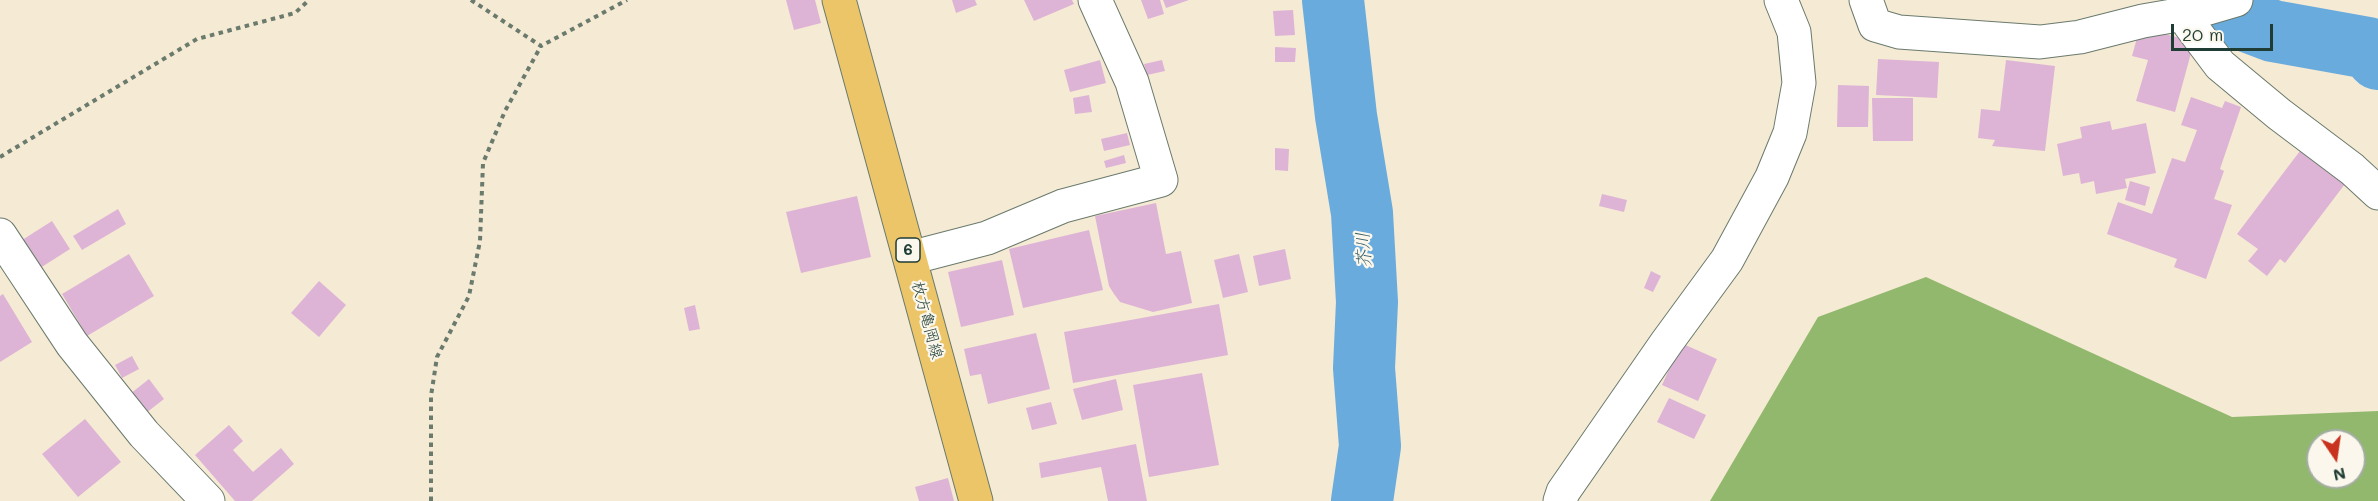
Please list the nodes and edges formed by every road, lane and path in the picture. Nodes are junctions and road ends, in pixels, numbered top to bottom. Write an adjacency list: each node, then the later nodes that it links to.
1 (309, 0): 11 (path)
2 (471, 0): 10 (path)
3 (627, 0): 10 (path)
4 (838, 0): 14 (main road, 枚方亀岡線 / 6)
5 (1095, 0): 14 (street)
6 (1781, 0): 18 (street)
7 (1866, 0): 9 (street)
8 (2236, 0): 9 (street)
9 (2189, 13): 12 (street)
10 (541, 46): 16 (path)
11 (0, 157)
12 (2378, 194)
13 (0, 235): 15 (street)
14 (910, 258): 17 (main road, 枚方亀岡線 / 6)
15 (208, 501)
16 (431, 501)
17 (976, 501)
18 (1560, 501)

